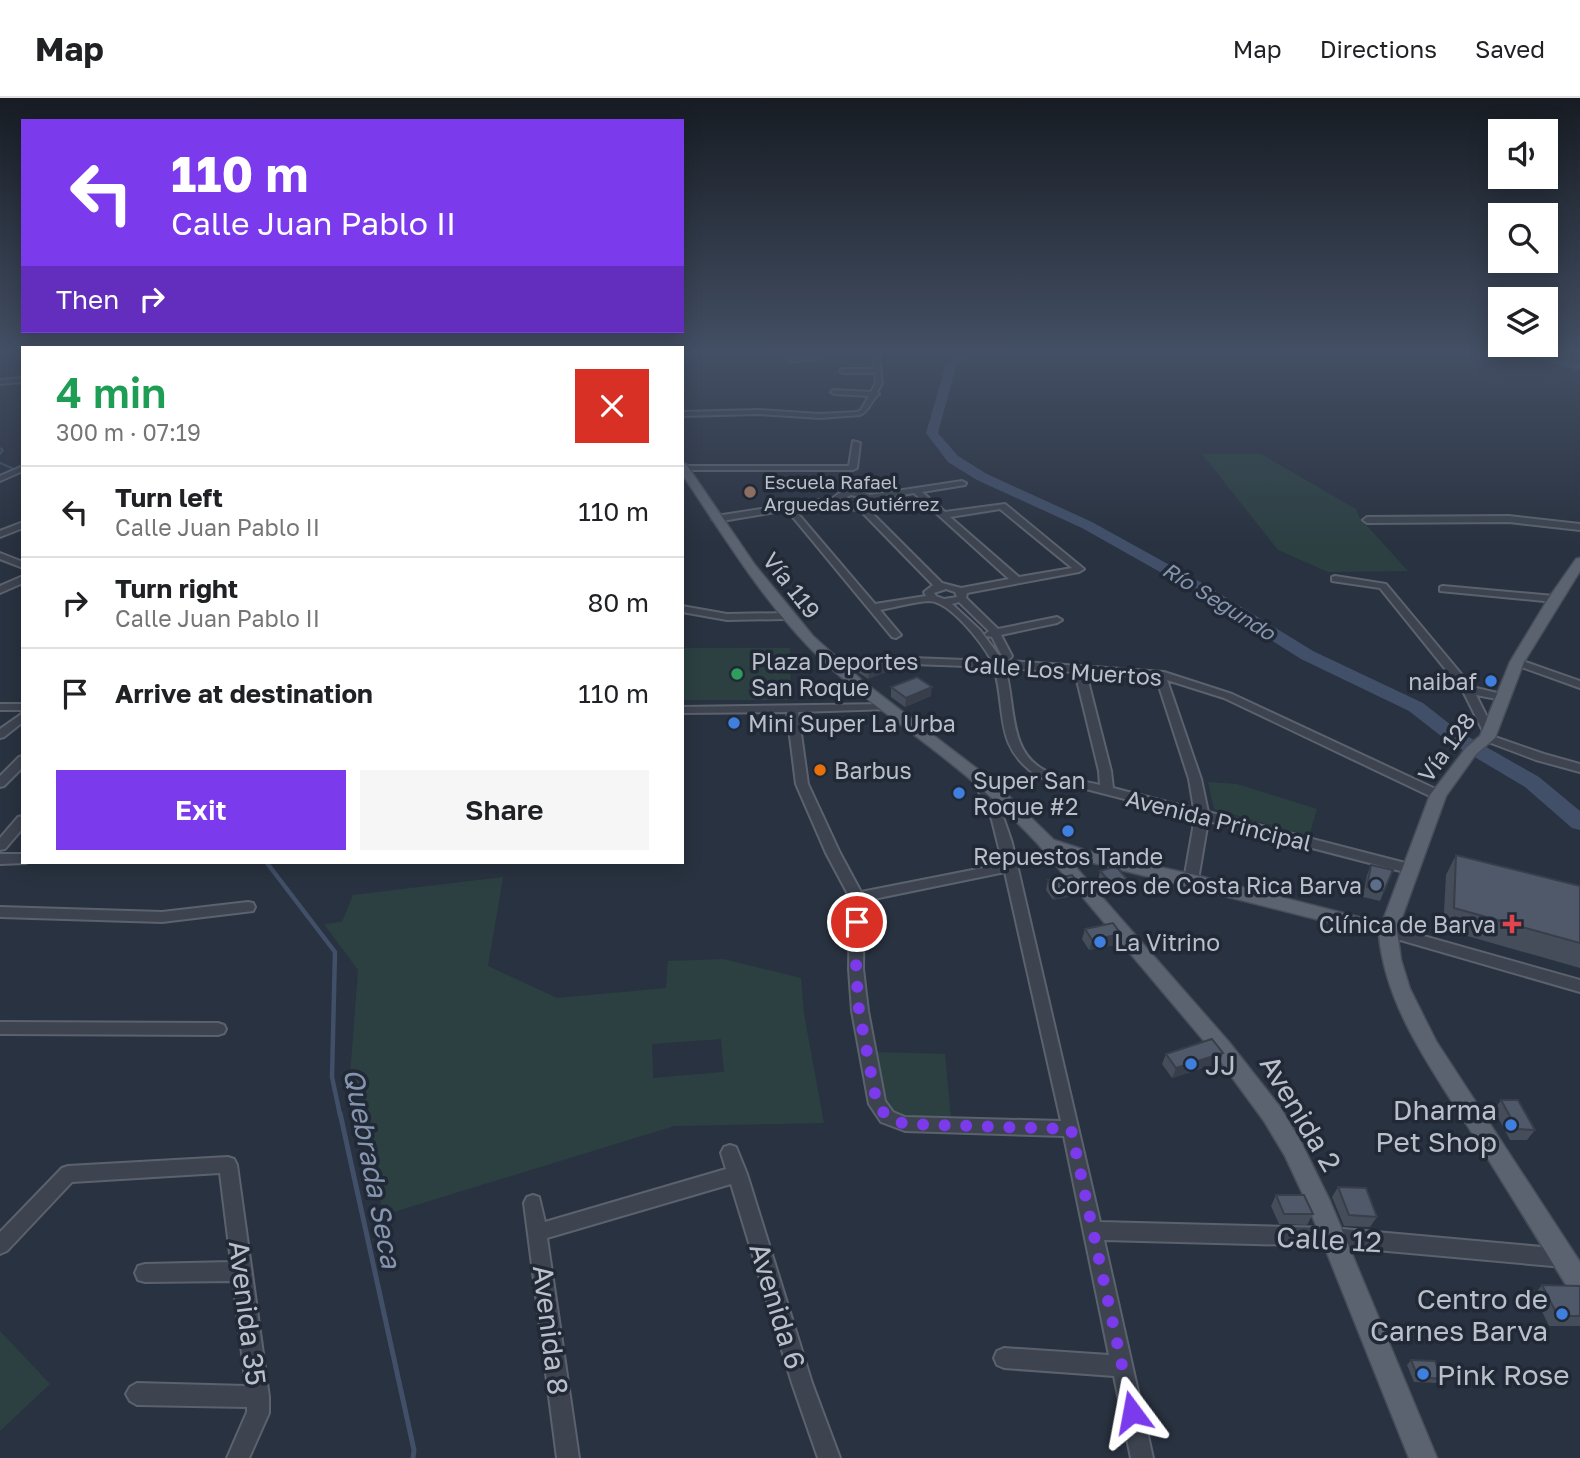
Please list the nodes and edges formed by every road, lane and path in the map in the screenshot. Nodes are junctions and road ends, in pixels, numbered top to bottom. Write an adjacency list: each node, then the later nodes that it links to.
1 (856, 443): 2 (street)
2 (722, 467): 3 (street)
3 (684, 468): 13 (main road, Vía 119)
4 (962, 483): 5 (street)
5 (916, 491): 6 (street); 11 (street)
6 (869, 498): 7 (street); 9 (street)
7 (838, 503): 9 (street); 10 (street)
8 (1002, 506): 11 (street); 23 (street)
9 (862, 507): 24 (street)
10 (791, 510): 13 (street); 31 (street)
11 (944, 515): 23 (street)
12 (1367, 520): 15 (street)
13 (718, 521): 33 (main road, Vía 119)
14 (21, 526): 16 (street)
15 (1580, 527)
16 (0, 534)
17 (21, 552): 18 (street)
18 (3, 557): 19 (street)
19 (21, 564)
20 (1578, 567): 29 (main road, Vía 128)
21 (1335, 579): 44 (street)
22 (21, 580): 26 (street)
23 (1016, 580): 27 (street)
24 (940, 587): 27 (street); 28 (street)
25 (1444, 589): 29 (street)
26 (0, 590)
27 (960, 595): 30 (street); 35 (street)
28 (932, 598): 30 (street); 31 (street)
29 (1553, 599): 39 (main road, Vía 128)
30 (945, 603): 37 (street)
31 (872, 608): 36 (street)
32 (684, 609): 33 (street)
33 (786, 616): 38 (main road, Vía 119)
34 (1058, 620): 35 (street)
35 (995, 632): 37 (street); 40 (street)
36 (896, 635)
37 (979, 636): 40 (street)
38 (832, 662): 40 (street, Calle Los Muertos); 48 (main road, Vía 119)
39 (1517, 662): 43 (street); 45 (main road, Vía 128)
40 (999, 664): 41 (street, Calle Los Muertos); 58 (street, Avenida Principal)
41 (1080, 669): 42 (street, Calle Los Muertos); 58 (street)
42 (1160, 674): 59 (street, Calle Los Muertos); 61 (street)
43 (1580, 685)
44 (1468, 691): 45 (street); 53 (street)
45 (1502, 697): 53 (main road, Vía 128)
46 (0, 707): 47 (street)
47 (21, 707)
48 (887, 707): 49 (street); 56 (main road, Vía 119)
49 (792, 708): 50 (street); 73 (street)
50 (684, 710)
51 (21, 718): 52 (street)
52 (0, 735)
53 (1483, 741): 55 (street); 59 (main road, Vía 128)
54 (21, 762): 57 (street)
55 (1580, 768)
56 (980, 781): 60 (main road, Vía 119); 62 (street)
57 (0, 783)
58 (1107, 791): 61 (street, Avenida Principal)
59 (1437, 795): 70 (main road, Vía 128)
60 (1019, 813): 62 (street); 64 (main road, Vía 119)
61 (1202, 816): 70 (street, Avenida Principal); 72 (street)
62 (998, 820): 69 (street)
63 (21, 822): 65 (street)
64 (1051, 845): 66 (main road); 71 (main road, Avenida 2)
65 (0, 846)
66 (1092, 858): 71 (main road); 72 (main road)
67 (0, 859): 68 (street)
68 (21, 859)
69 (1009, 867): 73 (street); 80 (street)
70 (1412, 869): 76 (main road, Vía 128)
71 (1069, 871): 86 (main road, Avenida 2)
72 (1191, 880): 76 (main road)
73 (858, 898): 80 (street)
74 (248, 907): 75 (street)
75 (0, 912)
76 (1388, 931): 77 (street); 88 (main road)
77 (1580, 986)
78 (0, 1028): 79 (street)
79 (218, 1029)
80 (1071, 1129): 84 (street)
81 (730, 1153): 82 (street, Avenida 6)
82 (738, 1174): 85 (street); 98 (street, Avenida 6)
83 (533, 1203): 85 (street, Avenida 8)
84 (1093, 1231): 86 (street, Calle 12); 93 (street)
85 (539, 1233): 97 (street, Avenida 8)
86 (1332, 1237): 88 (street, Calle 12); 100 (main road, Avenida 2)
87 (0, 1244): 89 (street, Avenida 35)
88 (1564, 1258): 91 (main road)
89 (243, 1271): 90 (street); 95 (street, Avenida 35)
90 (145, 1273)
91 (1580, 1284)
92 (1004, 1358): 93 (street)
93 (1122, 1366): 99 (street)
94 (138, 1394): 95 (street)
95 (258, 1397): 96 (street, Avenida 35)
96 (238, 1458)
97 (568, 1458)
98 (829, 1458)
99 (1142, 1458)
100 (1423, 1458)

